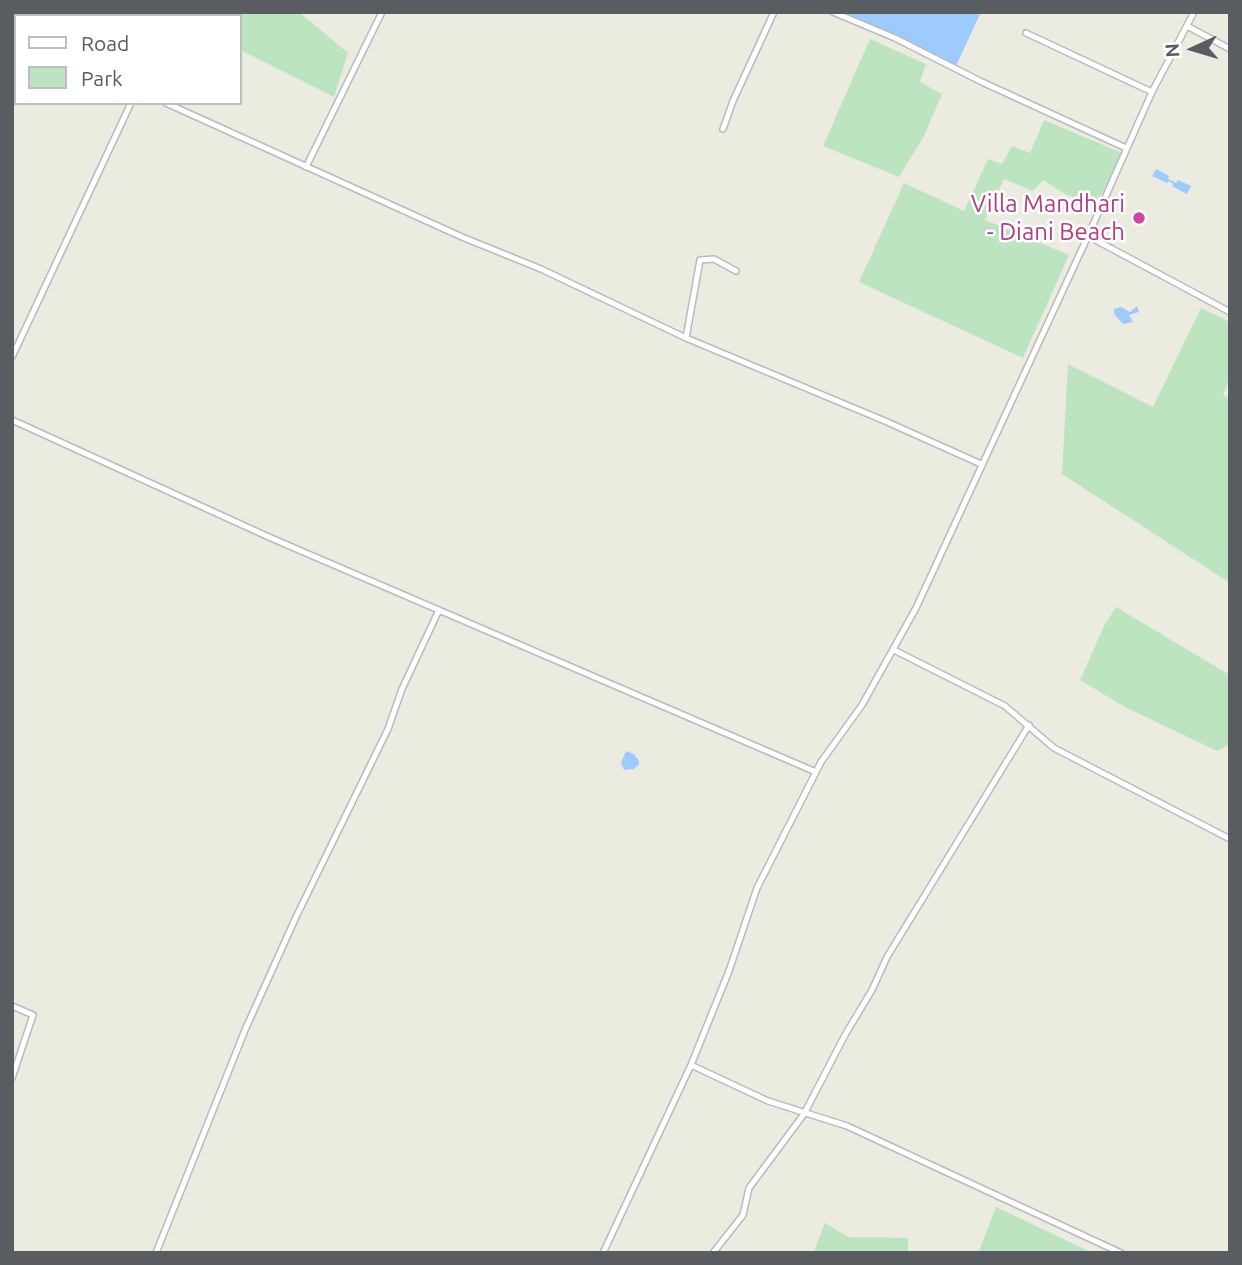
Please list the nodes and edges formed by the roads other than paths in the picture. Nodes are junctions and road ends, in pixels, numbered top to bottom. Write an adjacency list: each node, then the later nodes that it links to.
1 (382, 12): 13 (street)
2 (774, 12): 11 (street)
3 (833, 12): 12 (street)
4 (1194, 12): 5 (street)
5 (1187, 26): 7 (street); 8 (street)
6 (1027, 33): 8 (street)
7 (1230, 49)
8 (1152, 92): 12 (street)
9 (130, 105): 18 (street)
10 (170, 105): 13 (street)
11 (723, 130)
12 (1126, 148): 14 (street)
13 (306, 167): 17 (street)
14 (1088, 236): 16 (street); 20 (street)
15 (736, 271): 17 (street)
16 (1230, 312)
17 (686, 338): 20 (street)
18 (12, 357)
19 (12, 420): 21 (street)
20 (981, 464): 22 (street)
21 (439, 610): 24 (street); 30 (street)
22 (894, 650): 23 (street); 24 (street)
23 (1029, 725): 25 (street); 29 (street)
24 (816, 772): 27 (street)
25 (1230, 839)
26 (12, 1006): 28 (street)
27 (691, 1065): 29 (street); 31 (street)
28 (12, 1078)
29 (804, 1114): 32 (street); 33 (street)
30 (156, 1253)
31 (603, 1253)
32 (713, 1253)
33 (1121, 1253)

